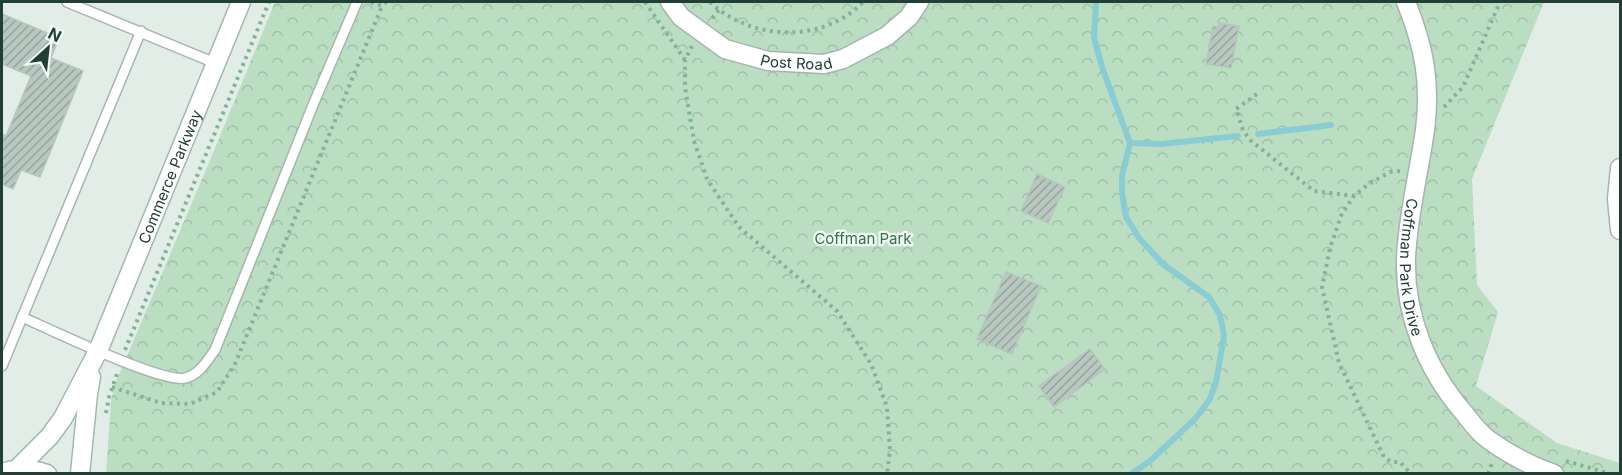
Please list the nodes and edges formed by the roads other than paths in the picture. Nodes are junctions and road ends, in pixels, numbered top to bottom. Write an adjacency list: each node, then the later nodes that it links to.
1 (67, 2): 7 (lane)
2 (241, 2): 8 (street, Commerce Parkway)
3 (357, 2): 12 (lane)
4 (670, 2): 5 (street, Post Road)
5 (919, 2)
6 (1406, 2): 14 (street, Coffman Park Drive)
7 (141, 31): 8 (lane); 11 (lane)
8 (215, 63): 12 (street, Commerce Parkway)
9 (1620, 168): 10 (street)
10 (1620, 230)
11 (22, 317): 12 (lane); 13 (lane)
12 (98, 351): 15 (street, Commerce Parkway); 17 (street, Commerce Parkway)
13 (2, 366)
14 (1555, 466)
15 (10, 471): 16 (street)
16 (47, 474)
17 (80, 474)

